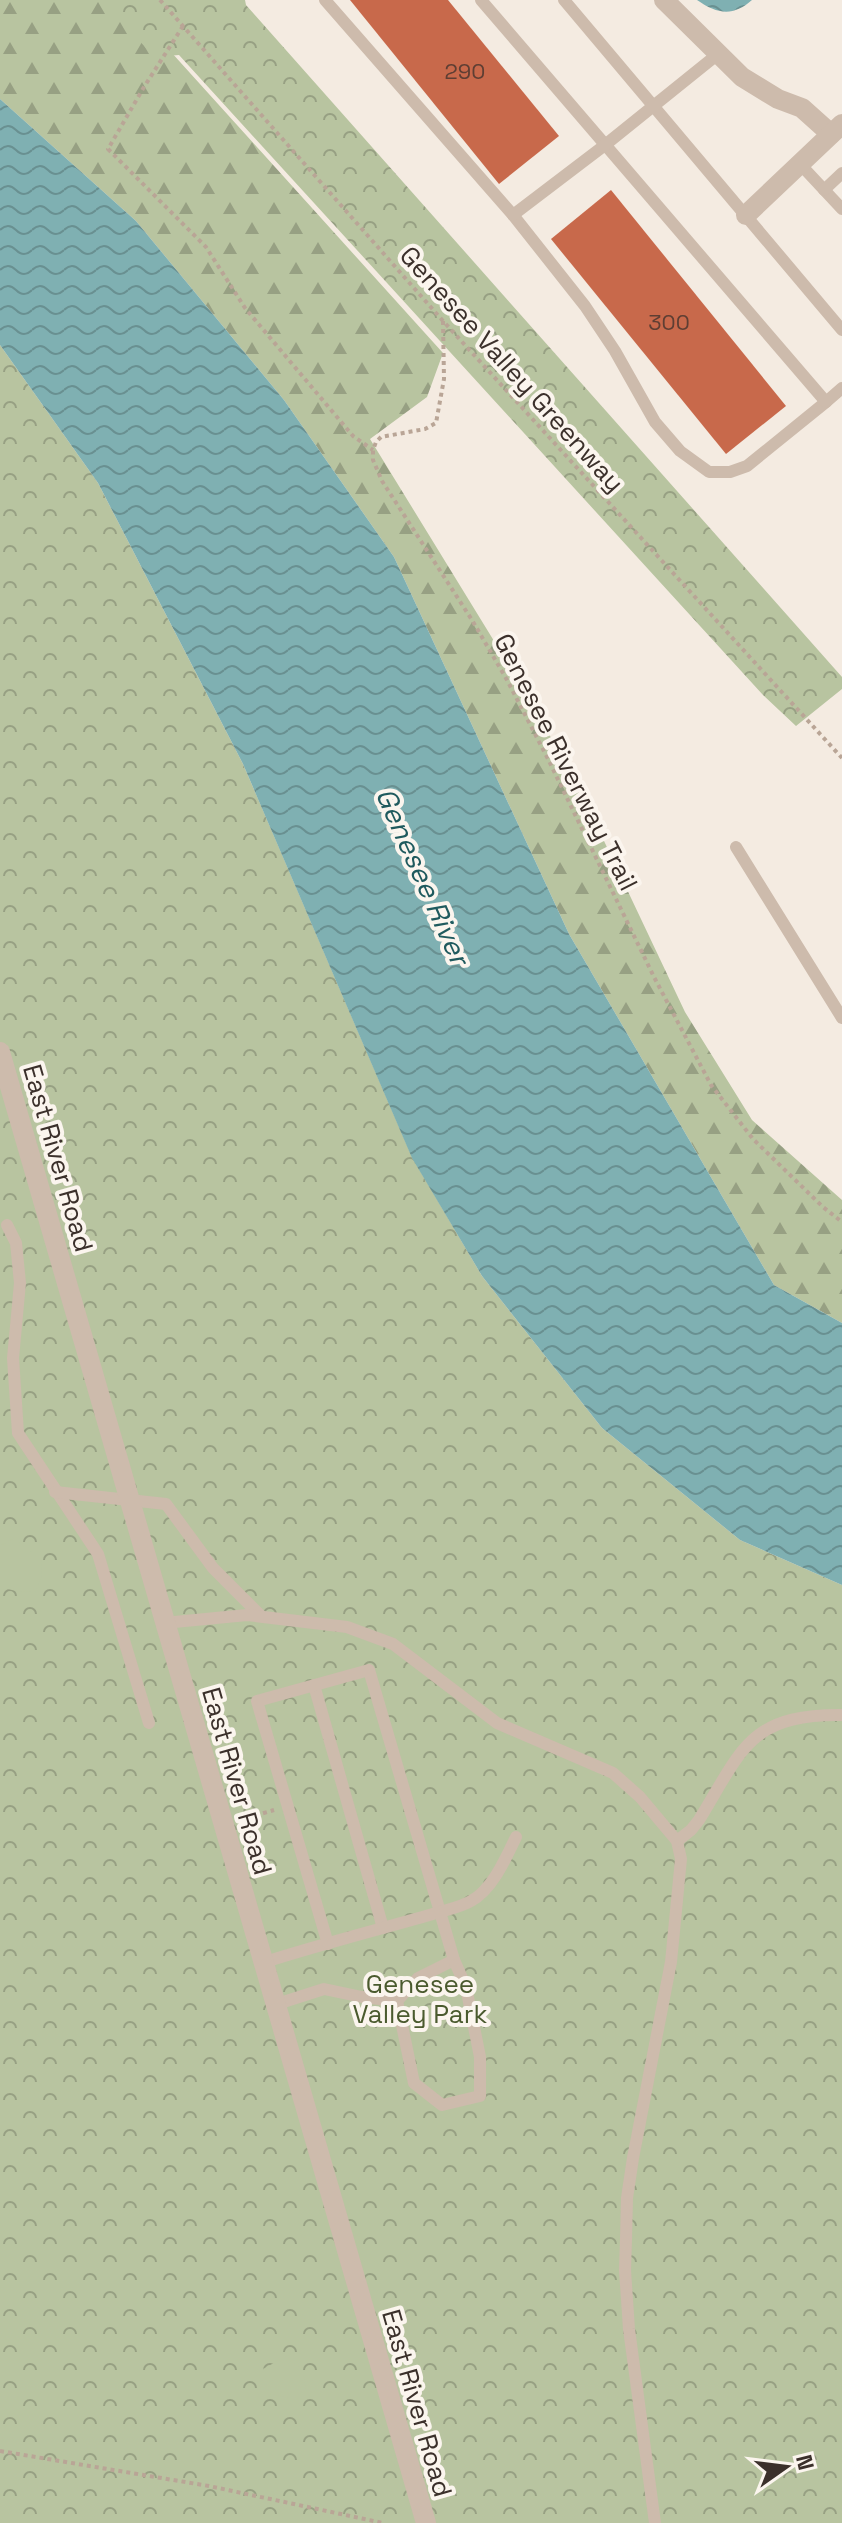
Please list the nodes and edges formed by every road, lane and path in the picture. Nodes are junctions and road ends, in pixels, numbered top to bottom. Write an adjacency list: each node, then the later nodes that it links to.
1 (160, 0): 6 (path, Genesee Valley Greenway)
2 (325, 0): 15 (lane)
3 (481, 0): 10 (lane)
4 (564, 0): 8 (lane)
5 (664, 0): 7 (street)
6 (183, 26): 17 (path, Genesee Valley Greenway); 21 (path)
7 (718, 54): 8 (lane); 9 (street)
8 (654, 106): 10 (lane); 16 (lane)
9 (836, 129): 11 (street)
10 (605, 145): 15 (lane); 20 (lane)
11 (800, 164): 13 (lane); 16 (street)
12 (842, 173): 13 (lane)
13 (824, 190): 14 (lane)
14 (842, 209)
15 (513, 215): 20 (lane)
16 (746, 215): 18 (lane)
17 (443, 321): 21 (path); 22 (path, Genesee Valley Greenway)
18 (842, 330)
19 (842, 388): 20 (lane)
20 (826, 402)
21 (373, 450): 26 (path, Genesee Riverway Trail)
22 (842, 758)
23 (736, 847): 24 (lane)
24 (842, 1018)
25 (0, 1052): 29 (street, East River Road)
26 (842, 1222)
27 (7, 1225): 28 (lane)
28 (55, 1492): 29 (lane); 34 (lane)
29 (128, 1498): 30 (lane); 31 (street, East River Road)
30 (261, 1616): 31 (lane); 38 (lane)
31 (164, 1623): 43 (street, East River Road)
32 (314, 1685): 39 (lane); 40 (lane); 41 (lane)
33 (842, 1715): 38 (lane)
34 (149, 1723)
35 (260, 1814): 36 (path)
36 (235, 1822)
37 (516, 1837): 39 (lane)
38 (677, 1841): 49 (lane)
39 (440, 1912): 40 (lane); 42 (lane)
40 (383, 1928): 41 (lane)
41 (328, 1944): 43 (lane)
42 (454, 1960): 44 (lane); 44 (lane)
43 (262, 1963): 45 (street, East River Road)
44 (397, 2001): 45 (lane)
45 (274, 2005): 48 (street, East River Road)
46 (0, 2451): 47 (path)
47 (383, 2523)
48 (426, 2523)
49 (655, 2523)

